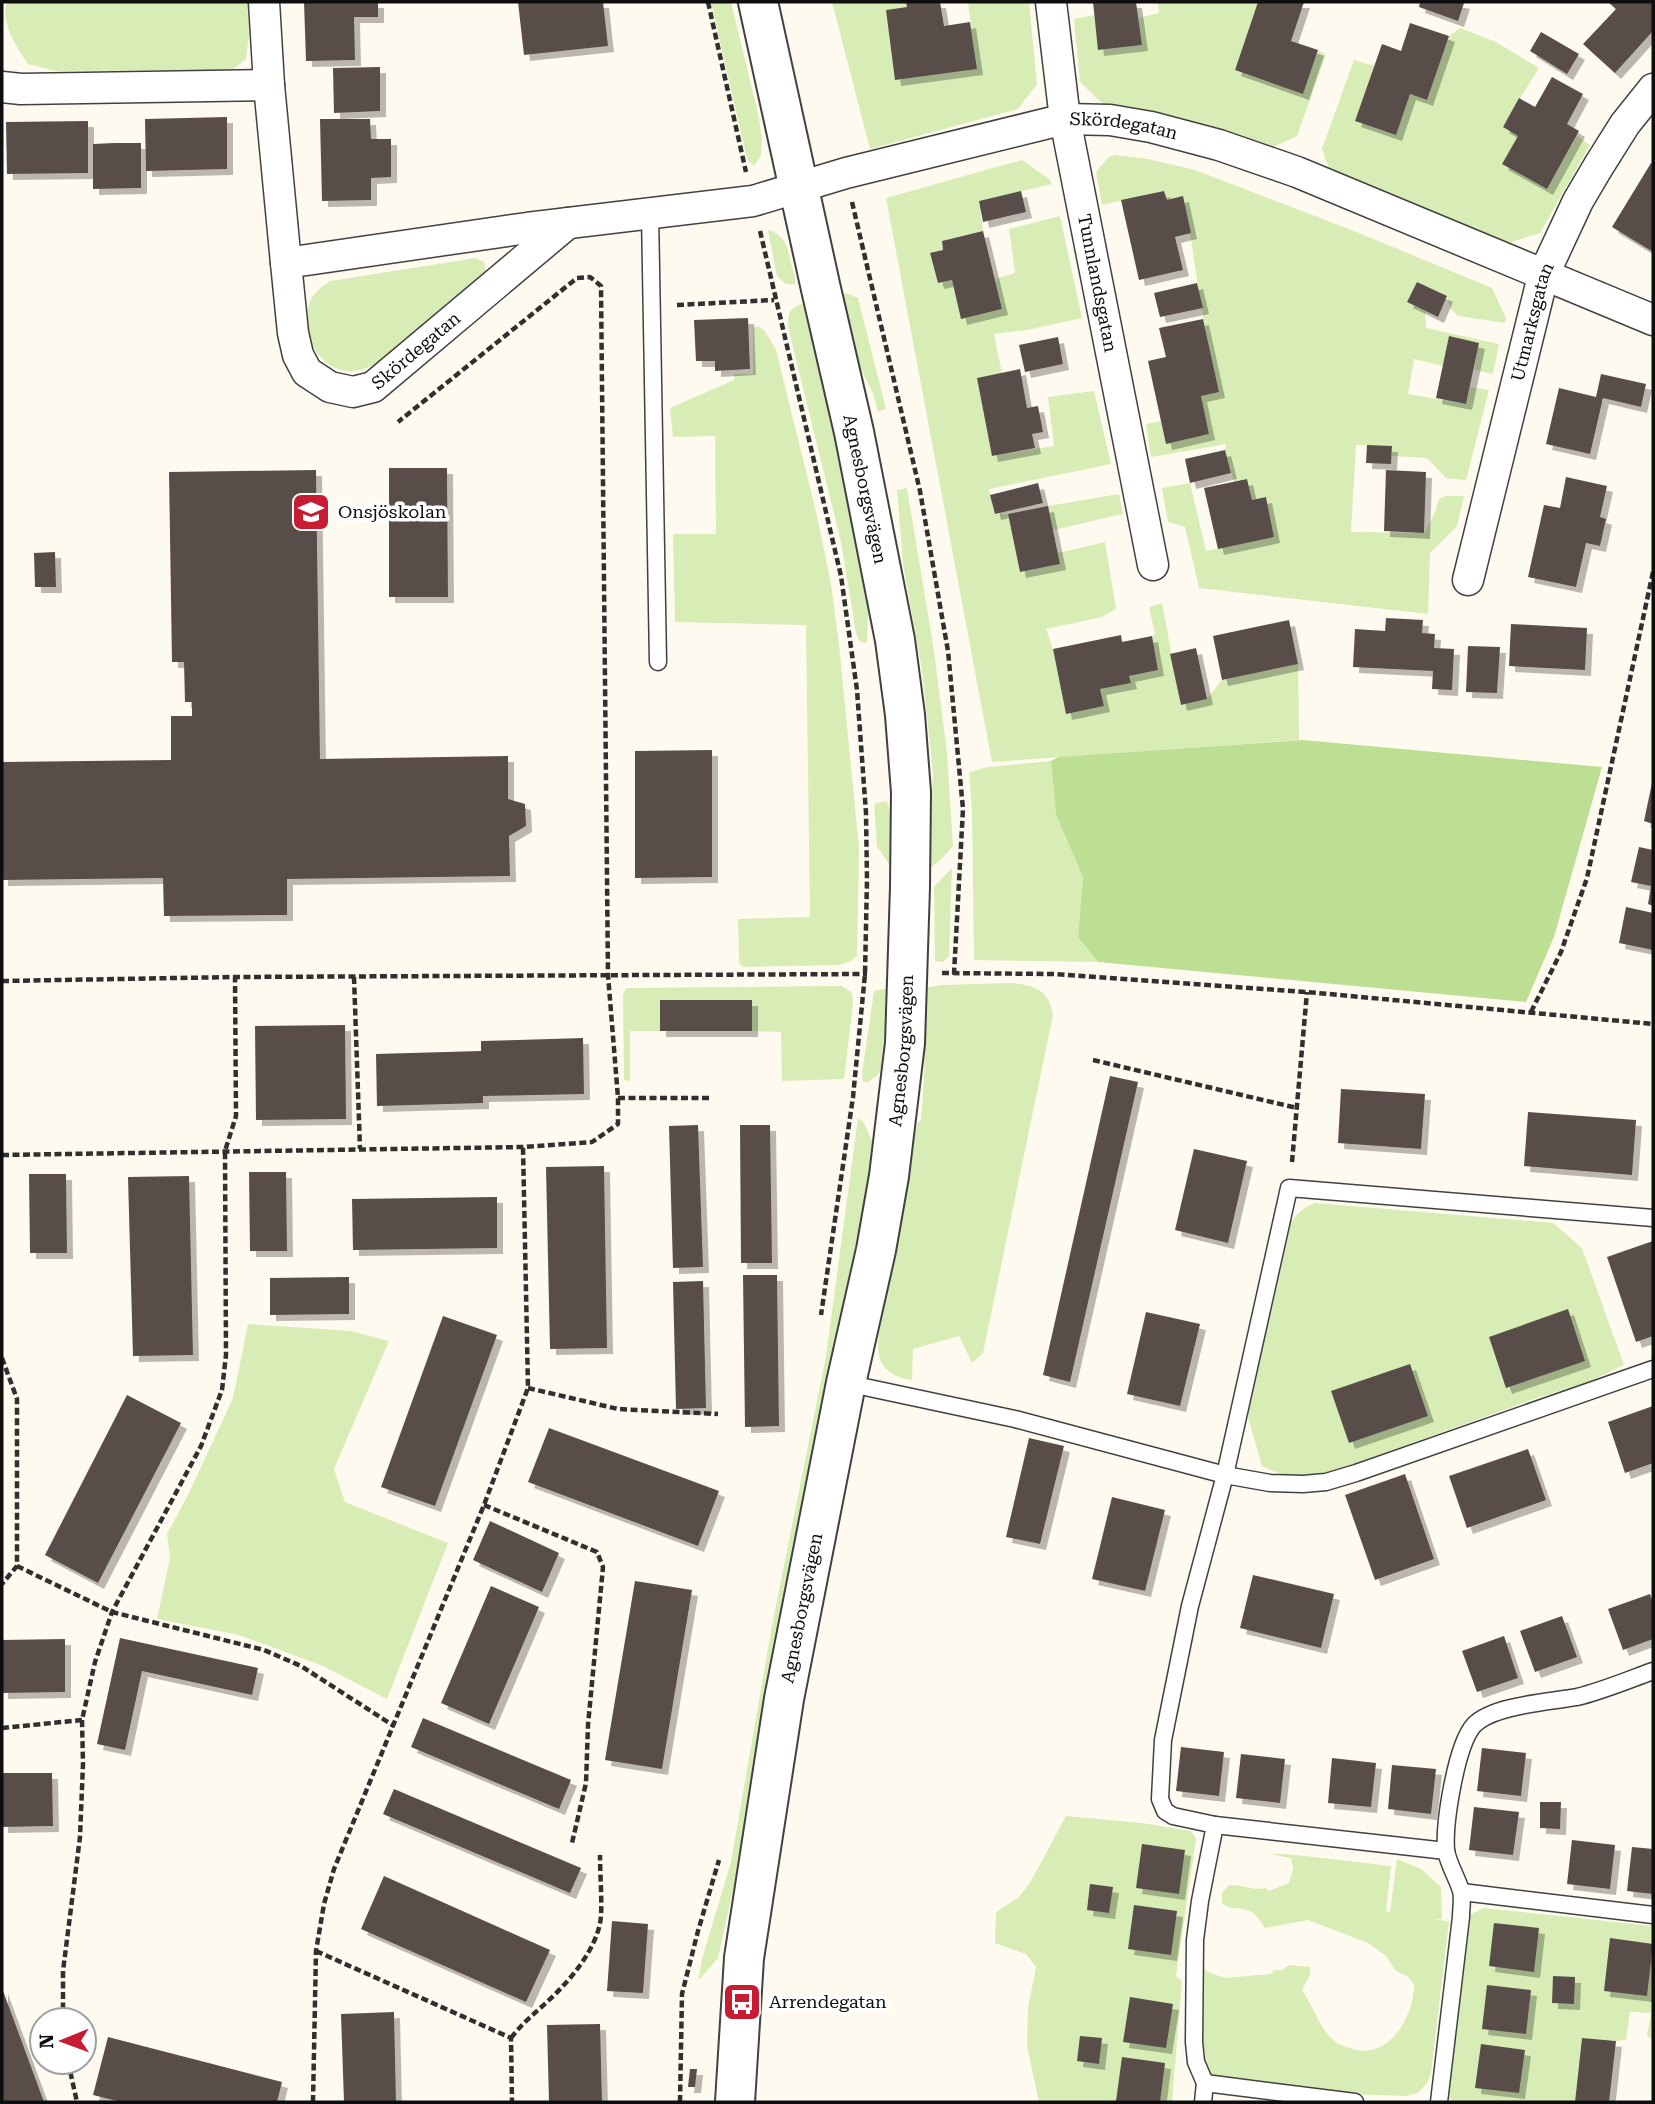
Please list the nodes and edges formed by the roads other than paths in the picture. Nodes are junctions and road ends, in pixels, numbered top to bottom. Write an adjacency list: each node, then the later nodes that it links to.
1 (264, 2): 4 (street, Skördegatan)
2 (758, 2): 8 (street, Agnesborgsvägen)
3 (1051, 2): 7 (street, Tunnlandsgatan)
4 (269, 85): 5 (street); 11 (street, Skördegatan)
5 (2, 87)
6 (1653, 89): 12 (street, Utmarksgatan)
7 (1065, 118): 8 (street, Skördegatan); 12 (street, Skördegatan); 14 (street, Tunnlandsgatan)
8 (798, 188): 9 (street, Skördegatan); 19 (street, Agnesborgsvägen)
9 (650, 213): 10 (street, Skördegatan); 16 (lane)
10 (568, 223): 11 (street, Skördegatan); 11 (street, Skördegatan)
11 (286, 263)
12 (1544, 276): 13 (street, Skördegatan); 15 (street, Utmarksgatan)
13 (1653, 320)
14 (1153, 565)
15 (1468, 580)
16 (658, 662)
17 (1653, 1218): 20 (lane)
18 (1653, 1369): 20 (lane)
19 (846, 1383): 20 (lane); 27 (street, Agnesborgsvägen)
20 (1224, 1475): 22 (lane)
21 (1653, 1671): 23 (lane)
22 (1215, 1825): 23 (lane); 26 (lane)
23 (1446, 1851): 24 (lane)
24 (1462, 1892): 25 (lane); 30 (lane)
25 (1653, 1915)
26 (1205, 2083): 28 (lane); 29 (lane)
27 (736, 2102)
28 (1203, 2102)
29 (1355, 2102)
30 (1440, 2102)

